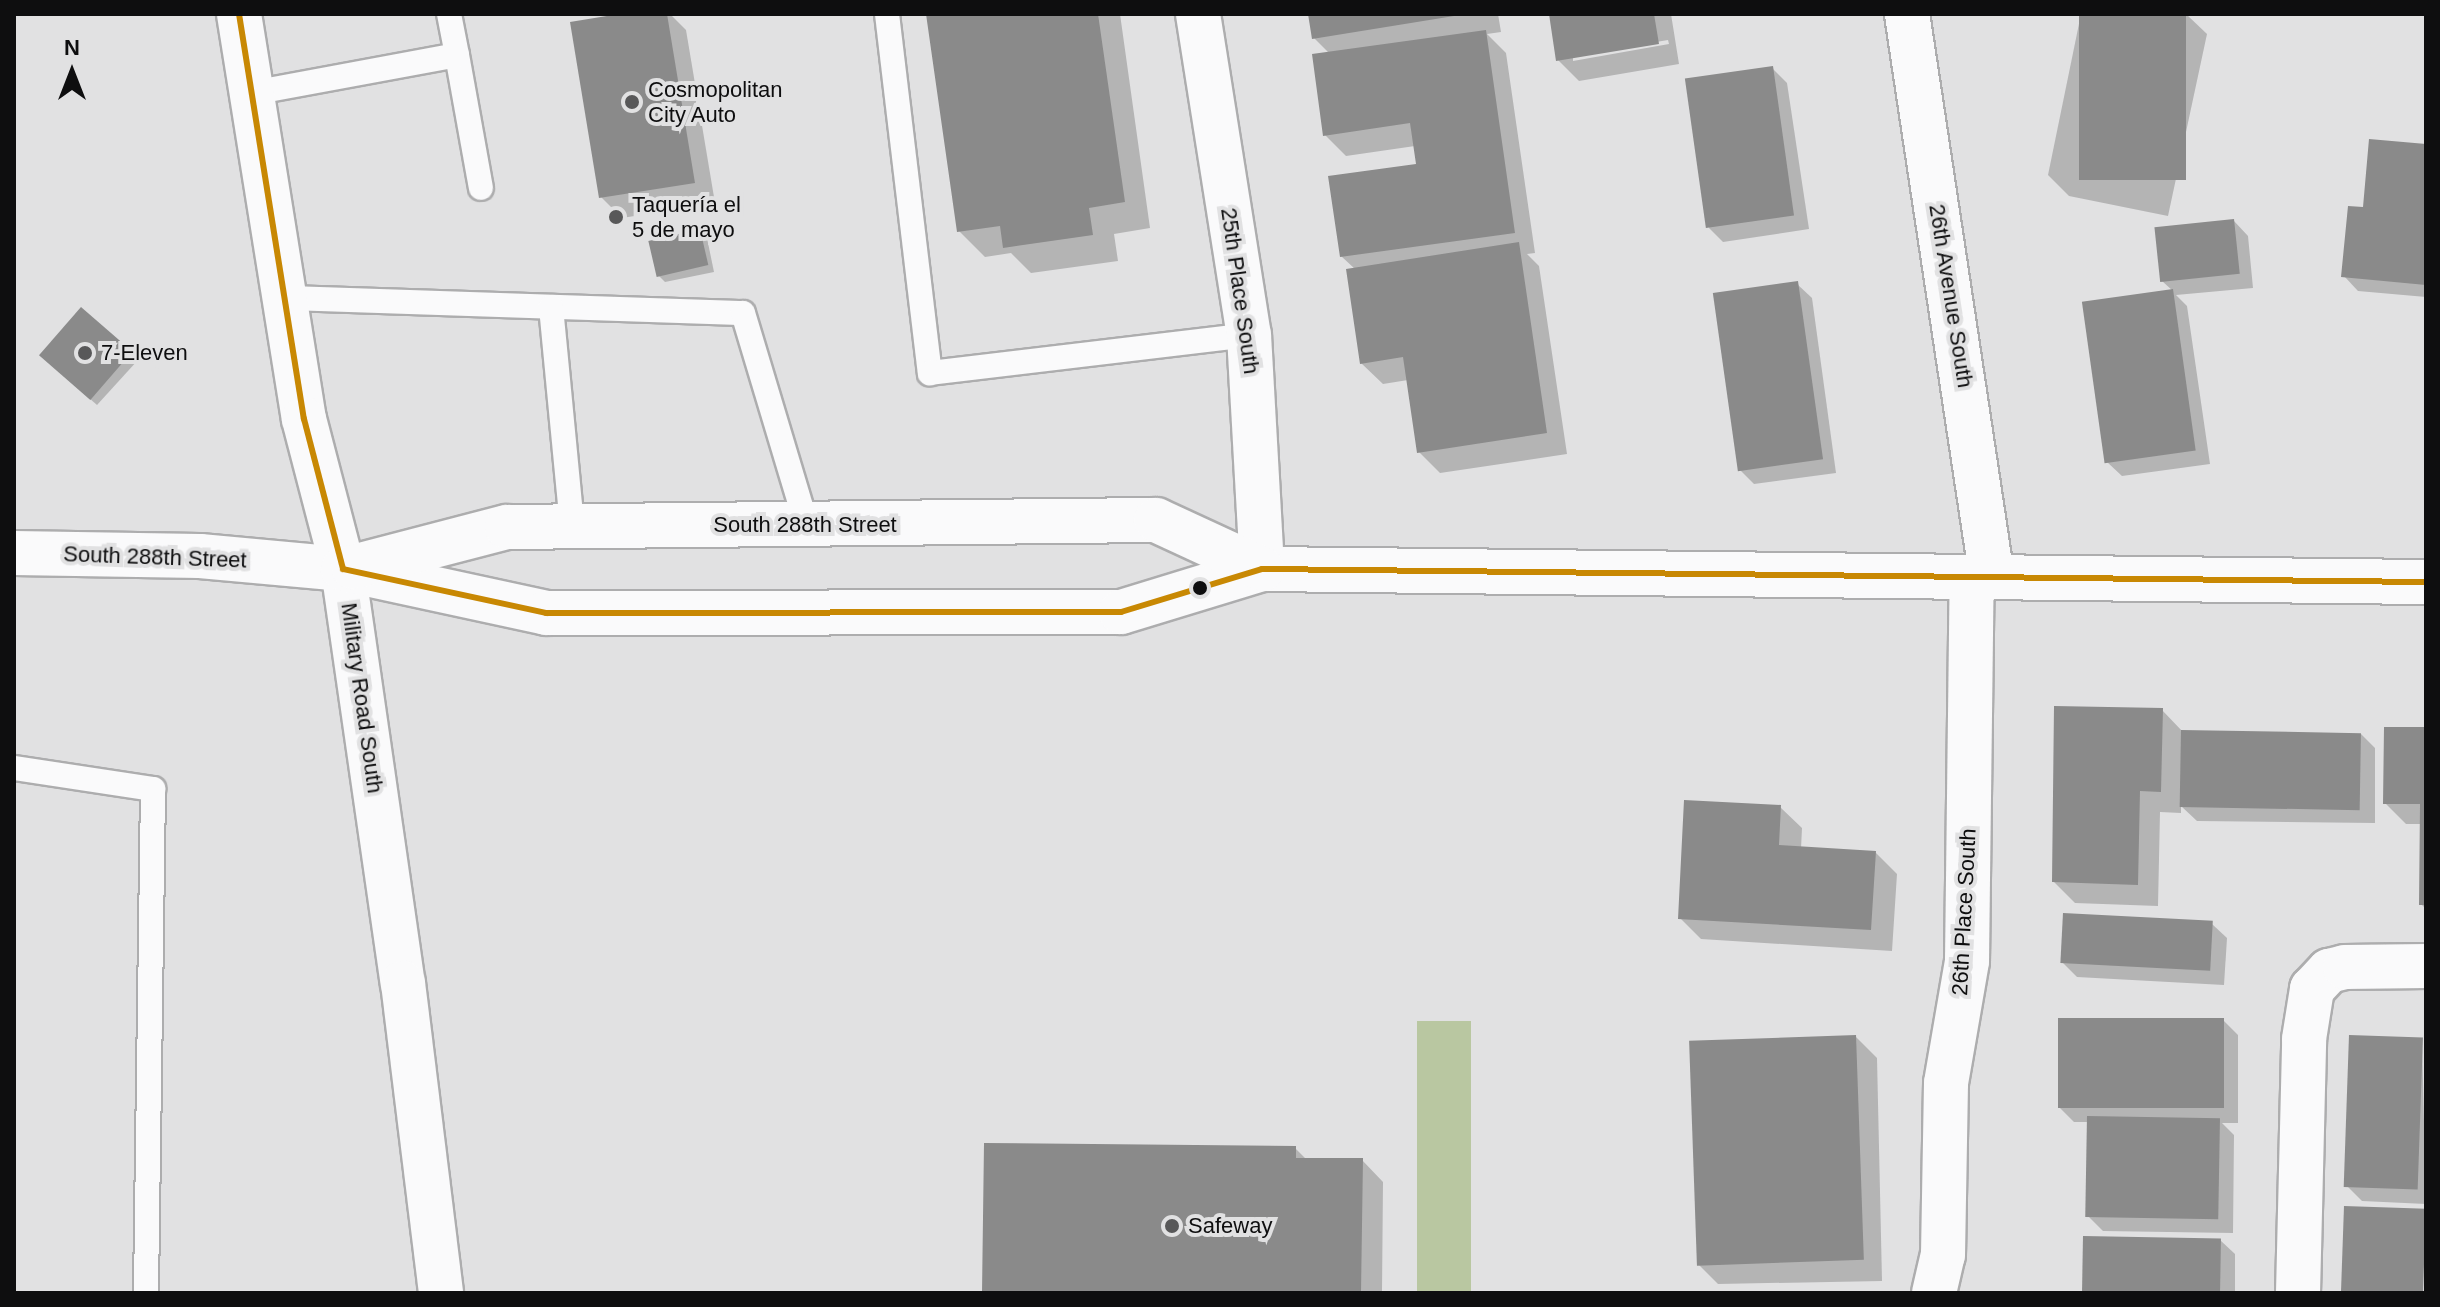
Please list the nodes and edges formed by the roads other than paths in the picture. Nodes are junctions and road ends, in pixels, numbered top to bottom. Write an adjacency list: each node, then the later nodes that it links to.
1 (239, 14): 7 (main road, Military Road South)
2 (449, 14): 6 (lane)
3 (887, 14): 11 (lane)
4 (1198, 14): 11 (main road, 25th Place South)
5 (1907, 14): 17 (main road, 26th Avenue South)
6 (457, 55): 7 (lane); 8 (lane)
7 (252, 93): 9 (main road, Military Road South)
8 (481, 188)
9 (286, 298): 10 (lane); 15 (main road, Military Road South)
10 (551, 307): 12 (lane); 13 (lane)
11 (1249, 335): 16 (main road, 25th Place South)
12 (572, 526): 13 (main road, South 288th Street); 15 (main road, South 288th Street)
13 (807, 526): 16 (main road, South 288th Street)
14 (14, 553): 15 (main road, South 288th Street)
15 (343, 569): 16 (main road, South 288th Street); 22 (main road, Military Road South)
16 (1262, 569): 17 (main road, South 288th Street)
17 (1982, 578): 18 (main road, South 288th Street); 23 (main road, 26th Place South)
18 (2426, 582)
19 (14, 768): 21 (lane)
20 (2426, 966): 24 (main road)
21 (146, 1293)
22 (441, 1293)
23 (1934, 1293)
24 (2298, 1293)

